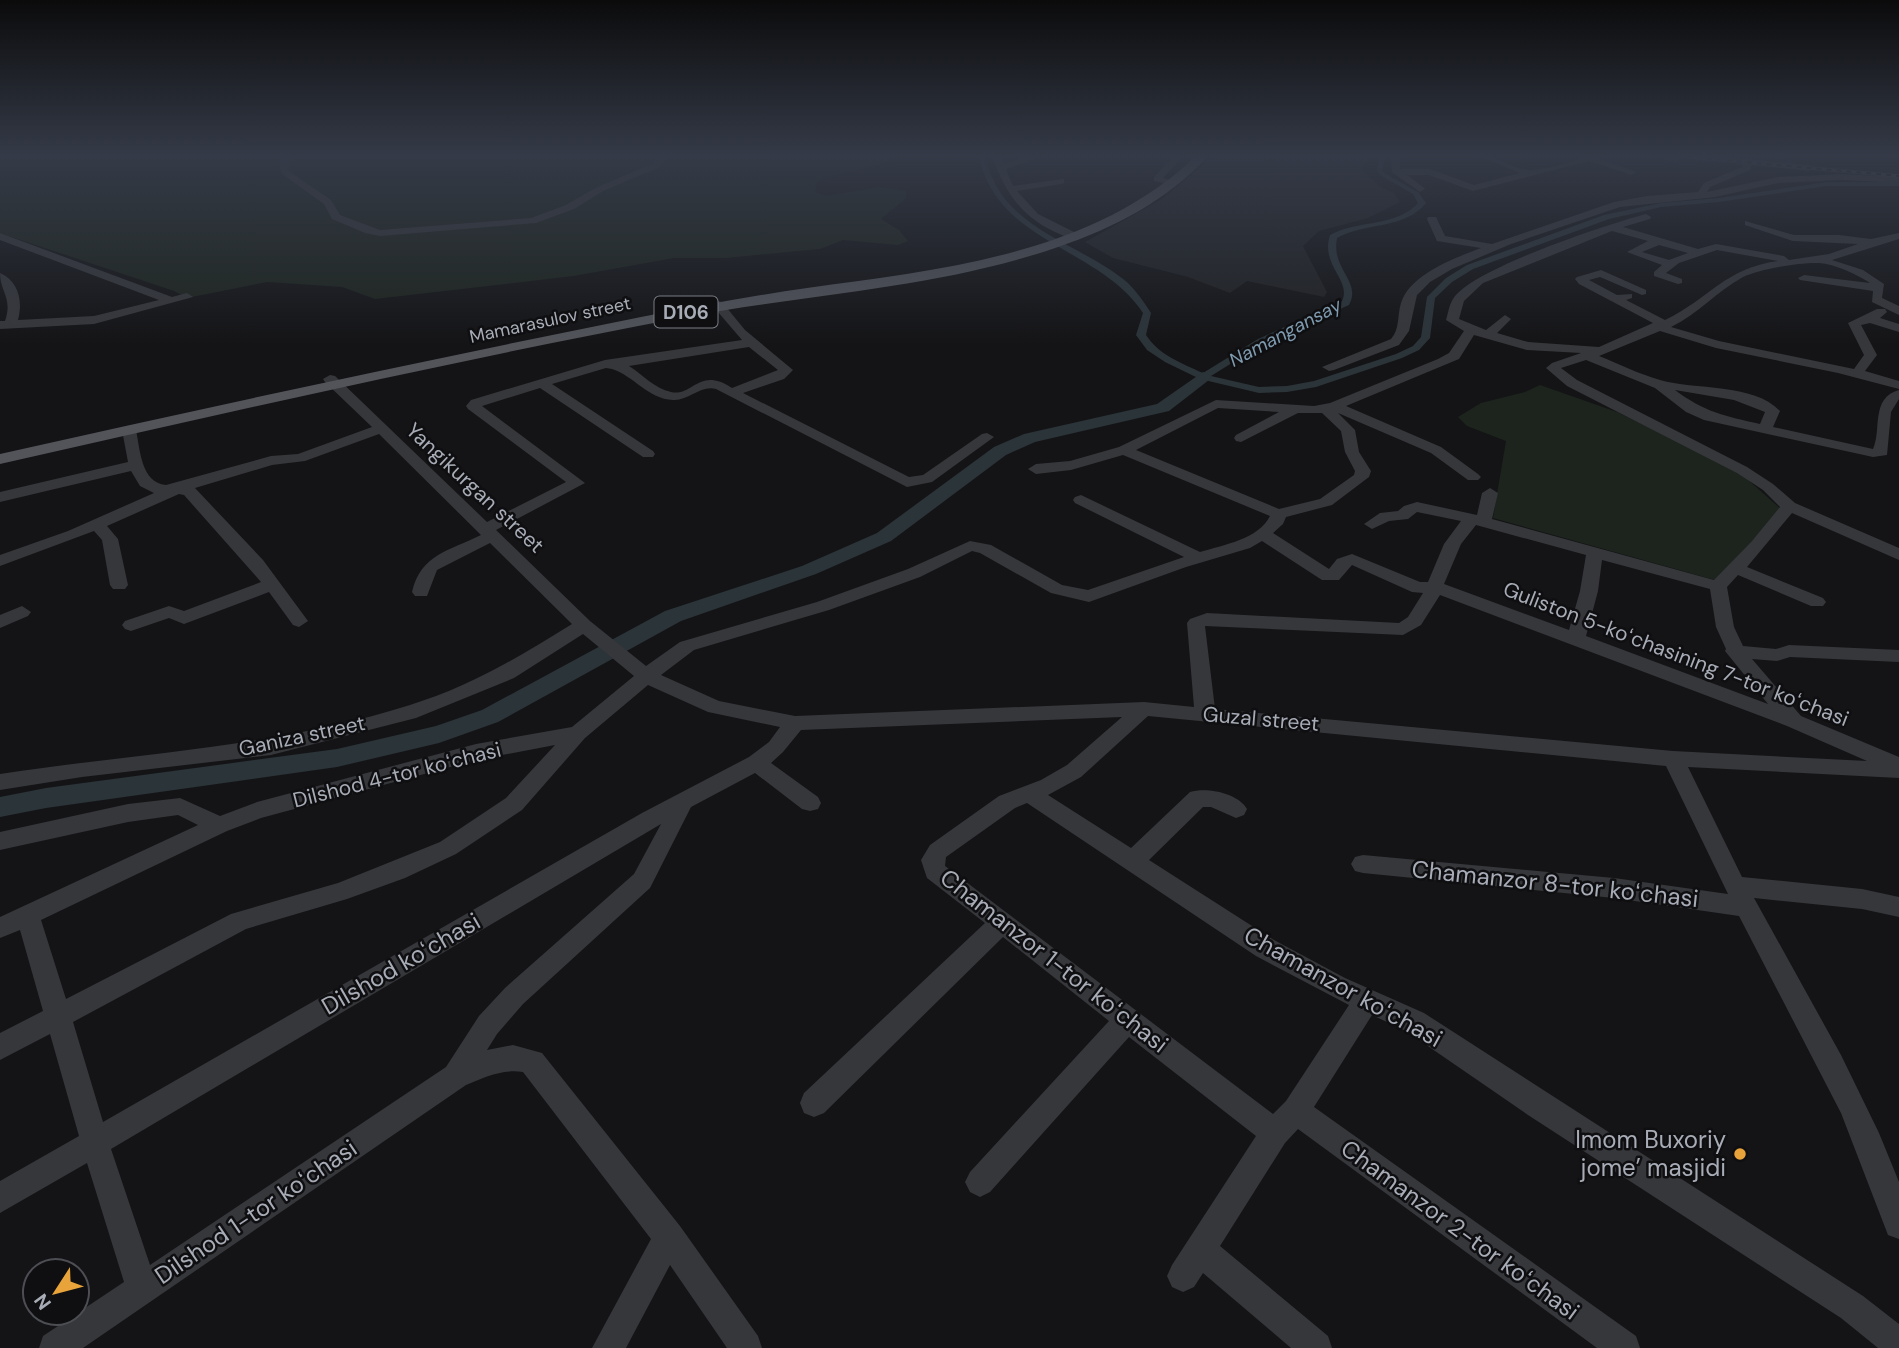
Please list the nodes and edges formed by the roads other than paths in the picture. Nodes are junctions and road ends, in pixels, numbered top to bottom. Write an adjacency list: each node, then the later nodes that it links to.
1 (340, 219): 2 (street)
2 (537, 219)
3 (1037, 219): 12 (street)
4 (1102, 219): 12 (main road, Mamarasulov street / D106)
5 (1117, 219): 12 (main road, Mamarasulov street / D106)
6 (1432, 219): 17 (street)
7 (1578, 219): 17 (street)
8 (1641, 219): 10 (street)
9 (1749, 223): 15 (street)
10 (1615, 228): 14 (street); 35 (street)
11 (0, 236): 28 (street)
12 (1069, 236): 16 (main road, Mamarasulov street / D106)
13 (1899, 236): 15 (street)
14 (1656, 242): 18 (street); 21 (street)
15 (1870, 242): 19 (street)
16 (1034, 247): 29 (main road, Mamarasulov street / D106); 42 (main road, Mamarasulov street / D106)
17 (1495, 248): 40 (street)
18 (1699, 253): 20 (street); 21 (street)
19 (1819, 260): 20 (street); 25 (street)
20 (1799, 263): 33 (street)
21 (1670, 264): 24 (street)
22 (0, 276): 32 (street)
23 (1804, 278): 25 (street)
24 (1678, 281)
25 (1880, 288): 30 (street)
26 (187, 297): 28 (street)
27 (1616, 299): 33 (street)
28 (172, 301): 32 (street)
29 (718, 305): 37 (street); 42 (main road, Mamarasulov street / D106)
30 (1899, 311)
31 (1505, 319): 36 (street)
32 (4, 325)
33 (1660, 325): 38 (street); 41 (street)
34 (1899, 328): 41 (street)
35 (1471, 330): 36 (street); 48 (street)
36 (1488, 335): 38 (street)
37 (750, 342): 39 (street); 46 (street)
38 (1596, 354): 44 (street); 68 (street)
39 (616, 364): 43 (street); 46 (street)
40 (1329, 367)
41 (1858, 372): 45 (street)
42 (333, 381): 50 (street, Yangikurgan street); 52 (main road, D106); 57 (main road, D106)
43 (541, 383): 58 (street); 73 (street)
44 (1660, 385): 51 (street); 51 (street)
45 (1899, 385)
46 (731, 393): 53 (street)
47 (1899, 394): 56 (street)
48 (1330, 407): 49 (street); 63 (street); 69 (street)
49 (1294, 410): 54 (street); 55 (street)
50 (380, 429): 64 (street); 73 (street, Yangikurgan street)
51 (1765, 429): 56 (street)
52 (130, 430): 60 (main road, D106); 61 (street)
53 (987, 437)
54 (1241, 438)
55 (1124, 450): 62 (street); 69 (street)
56 (1882, 452): 59 (street)
57 (0, 453)
58 (648, 454)
59 (1899, 455)
60 (0, 459)
61 (135, 465): 64 (street); 66 (street)
62 (1036, 469)
63 (1473, 477)
64 (176, 489): 71 (street); 80 (street)
65 (1490, 493): 70 (street)
66 (0, 496)
67 (1081, 500): 77 (street)
68 (1789, 506): 76 (street); 79 (street)
69 (1278, 514): 74 (street)
70 (1479, 519): 72 (street); 75 (street); 83 (street)
71 (95, 523): 78 (street); 81 (street)
72 (1372, 524)
73 (490, 531): 84 (street); 90 (street, Yangikurgan street)
74 (1263, 534): 77 (street); 83 (street, Guliston 5-koʻchasining 7-tor koʻchasi)
75 (1595, 551): 82 (street); 91 (street)
76 (1899, 555)
77 (1200, 558): 94 (street)
78 (0, 561)
79 (1735, 568): 82 (street); 85 (street)
80 (273, 584): 87 (street); 89 (street)
81 (119, 585)
82 (1718, 586): 92 (street)
83 (1435, 587): 91 (street, Guliston 5-koʻchasining 7-tor koʻchasi); 96 (street)
84 (421, 592)
85 (1817, 602)
86 (22, 612): 88 (street)
87 (299, 621)
88 (0, 622)
89 (131, 625)
90 (584, 625): 94 (street, Yangikurgan street); 103 (street, Ganiza street)
91 (1576, 638): 97 (street, Guliston 5-koʻchasining 7-tor koʻchasi)
92 (1734, 651): 93 (street); 97 (street)
93 (1899, 656)
94 (640, 671): 98 (street, Guzal street); 99 (street)
95 (1144, 709): 96 (street, Guzal street); 98 (street, Guzal street); 104 (street)
96 (1205, 713): 100 (street, Guzal street)
97 (1794, 721): 102 (street, Guliston 5-koʻchasining 7-tor koʻchasi)
98 (795, 723): 101 (street, Dilshod koʻchasi)
99 (578, 733): 108 (street, Dilshod 4-tor koʻchasi); 118 (street)
100 (1673, 760): 102 (street, Guzal street); 112 (street)
101 (756, 763): 105 (street, Dilshod koʻchasi); 106 (street)
102 (1899, 768)
103 (0, 782)
104 (1030, 794): 110 (street, Chamanzor koʻchasi); 115 (street, Chamanzor 1-tor koʻchasi)
105 (683, 802): 121 (street); 125 (street, Dilshod koʻchasi)
106 (810, 803)
107 (1236, 809): 110 (street)
108 (219, 825): 109 (street); 114 (street, Dilshod 4-tor koʻchasi)
109 (0, 841)
110 (1133, 861): 117 (street, Chamanzor koʻchasi)
111 (1363, 864): 112 (street, Chamanzor 8-tor koʻchasi)
112 (1741, 897): 113 (street, Chamanzor 8-tor koʻchasi); 127 (street)
113 (1899, 907)
114 (28, 915): 116 (street, Dilshod 4-tor koʻchasi); 118 (street)
115 (1002, 922): 119 (street, Chamanzor 1-tor koʻchasi); 122 (street)
116 (0, 928)
117 (1367, 1000): 123 (street); 132 (street, Chamanzor koʻchasi)
118 (58, 1017): 120 (street); 125 (street)
119 (1128, 1019): 124 (street, Chamanzor 1-tor koʻchasi); 126 (street)
120 (0, 1047)
121 (456, 1076): 130 (street); 131 (street, Dilshod 1-tor koʻchasi)
122 (814, 1103)
123 (1296, 1111): 124 (street); 137 (street, Chamanzor 2-tor koʻchasi)
124 (1275, 1133): 136 (street)
125 (95, 1142): 128 (street, Dilshod koʻchasi); 131 (street)
126 (980, 1182)
127 (1893, 1190): 129 (street)
128 (0, 1198)
129 (1899, 1224)
130 (669, 1237): 134 (street); 135 (street)
131 (142, 1288): 133 (street, Dilshod 1-tor koʻchasi)
132 (1899, 1344)
133 (55, 1348)
134 (608, 1348)
135 (746, 1348)
136 (1316, 1348)
137 (1624, 1348)

